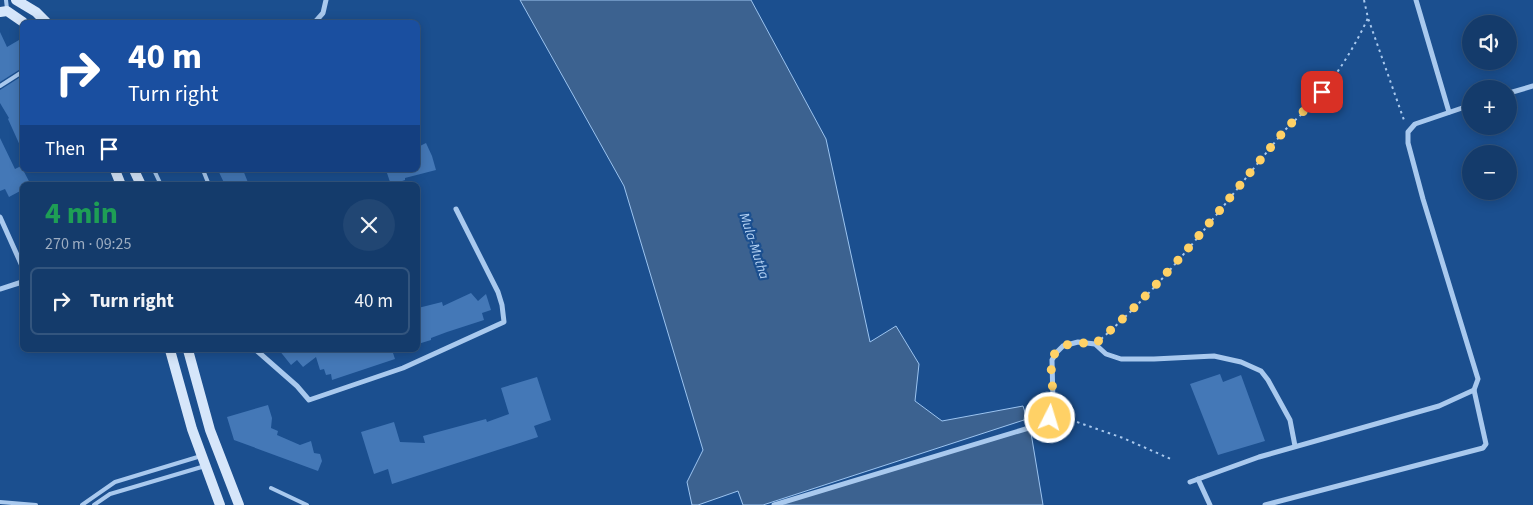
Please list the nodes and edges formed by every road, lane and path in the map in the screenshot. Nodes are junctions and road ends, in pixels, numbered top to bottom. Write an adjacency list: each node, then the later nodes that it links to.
1 (6, 0): 6 (lane)
2 (16, 0): 9 (main road)
3 (326, 0): 10 (street)
4 (1364, 0): 7 (path)
5 (1416, 0): 16 (street)
6 (4, 12): 8 (main road)
7 (1368, 18): 17 (path); 23 (path)
8 (20, 20)
9 (44, 20)
10 (317, 20)
11 (20, 73): 12 (lane)
12 (0, 86)
13 (1533, 86): 14 (street)
14 (1517, 91)
15 (1462, 108): 16 (street)
16 (1449, 112): 17 (street)
17 (1408, 132): 27 (street)
18 (456, 209): 26 (street)
19 (0, 218): 20 (street)
20 (20, 262)
21 (20, 283): 22 (street)
22 (0, 289)
23 (1095, 344): 28 (street); 29 (street)
24 (171, 352): 31 (main road)
25 (189, 352): 36 (main road)
26 (258, 352)
27 (1474, 390): 29 (street); 44 (street)
28 (1050, 418): 30 (path); 42 (street)
29 (1295, 446): 32 (street)
30 (1173, 460)
31 (203, 461): 38 (lane); 39 (lane); 40 (main road)
32 (1198, 479): 33 (street); 43 (street)
33 (1190, 482)
34 (271, 488): 41 (lane)
35 (0, 502): 37 (lane)
36 (238, 502): 40 (main road)
37 (36, 505)
38 (82, 505)
39 (94, 505)
40 (220, 505)
41 (307, 505)
42 (774, 505)
43 (1210, 505)
44 (1265, 505)

